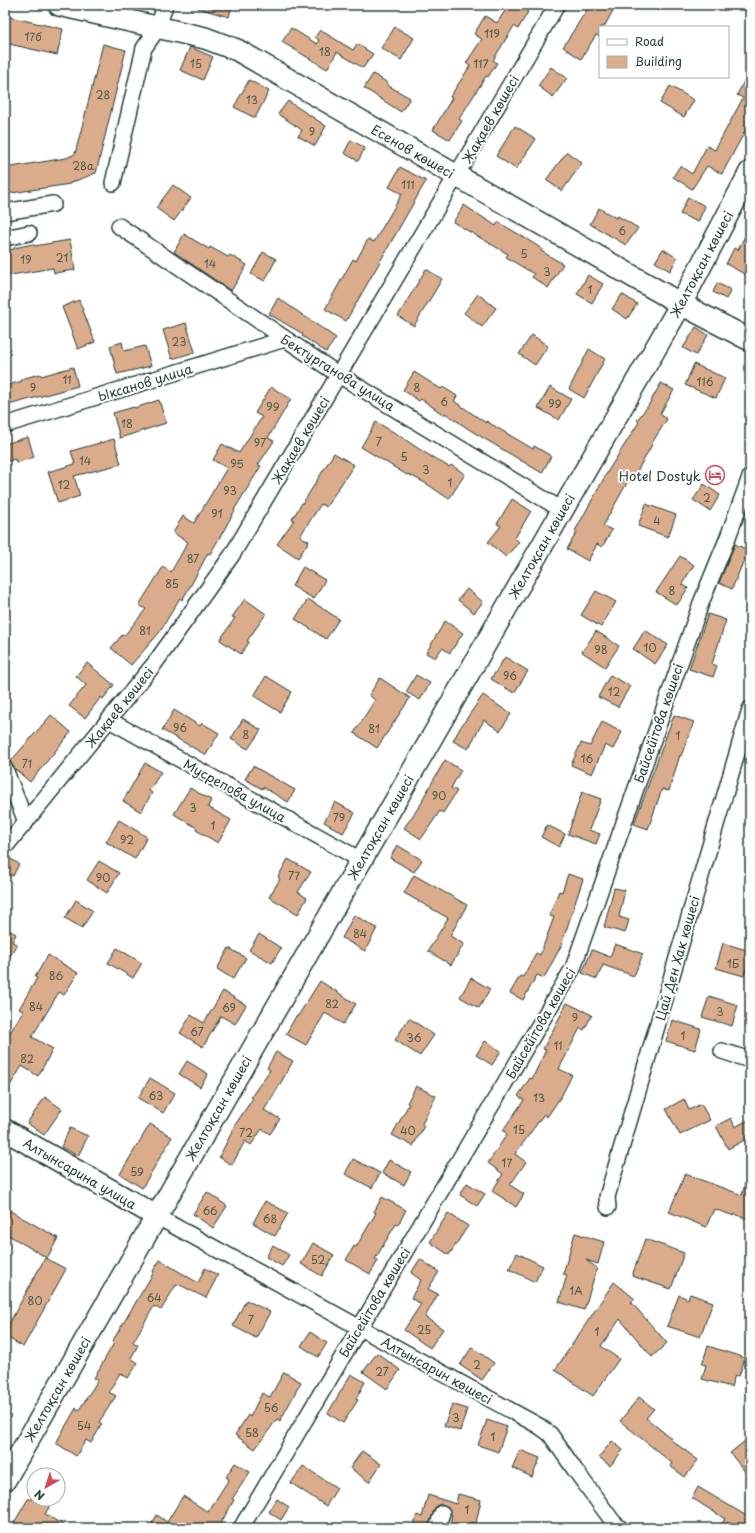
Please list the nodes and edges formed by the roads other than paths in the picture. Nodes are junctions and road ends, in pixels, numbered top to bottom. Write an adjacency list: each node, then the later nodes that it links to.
1 (59, 5): 4 (street, Есенов көшесі)
2 (165, 5): 4 (street)
3 (557, 5): 6 (street, Жақаев көшесі)
4 (158, 28): 6 (street, Есенов көшесі); 7 (street)
5 (750, 172): 13 (street, Желтоқсан көшесі)
6 (456, 176): 13 (street, Есенов көшесі); 16 (street, Жақаев көшесі)
7 (112, 183)
8 (53, 204): 9 (street)
9 (5, 212)
10 (119, 226): 14 (street, Бектурганова улица)
11 (29, 233): 12 (street)
12 (5, 238)
13 (681, 304): 15 (street, Есенов көшесі); 19 (street, Желтоқсан көшесі)
14 (286, 339): 16 (street, Бектурганова улица); 17 (street, Ыксанов улица)
15 (750, 340)
16 (339, 374): 19 (street, Бектурганова улица); 21 (street, Жақаев көшесі)
17 (5, 425)
18 (750, 477): 31 (street, Байсейітова көшесі)
19 (562, 510): 25 (street, Желтоқсан көшесі)
20 (750, 709): 29 (street, Цай Ден Хак көшесі)
21 (109, 720): 23 (street, Жақаев көшесі); 25 (street, Мусрепова улица)
22 (5, 769): 23 (street)
23 (26, 822): 24 (street, Жақаев көшесі)
24 (5, 847)
25 (361, 860): 30 (street, Желтоқсан көшесі)
26 (722, 1051): 27 (street)
27 (750, 1060)
28 (5, 1130): 30 (street, Алтынсарина улица)
29 (608, 1207)
30 (156, 1216): 31 (street, Алтынсарин көшесі); 32 (street, Желтоқсан көшесі)
31 (359, 1327): 34 (street, Байсейітова көшесі); 36 (street, Алтынсарин көшесі)
32 (5, 1480)
33 (442, 1513): 35 (street)
34 (241, 1528)
35 (438, 1528)
36 (620, 1528)

